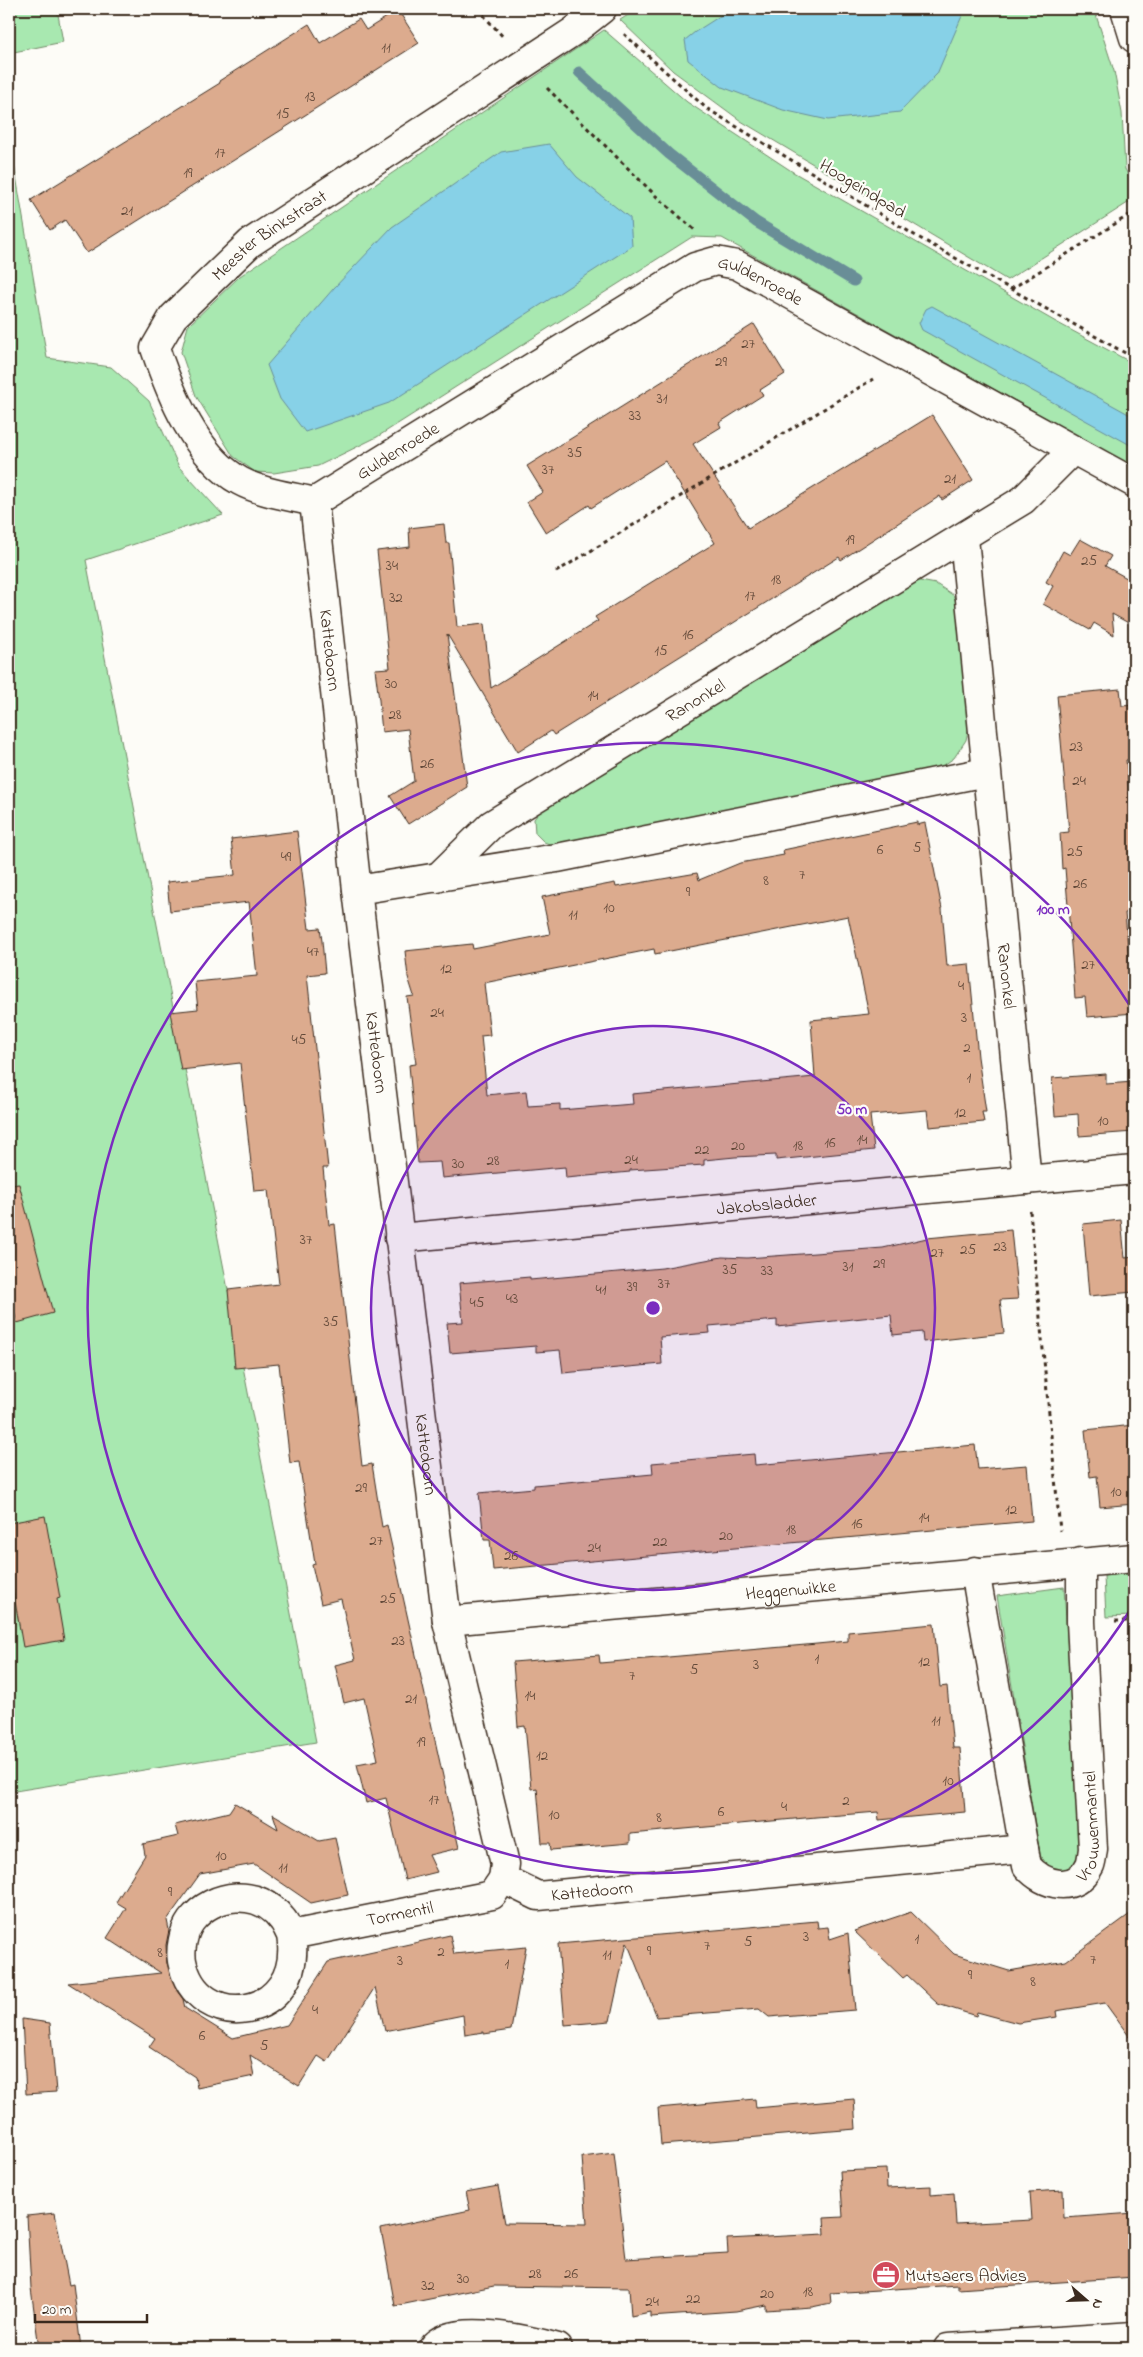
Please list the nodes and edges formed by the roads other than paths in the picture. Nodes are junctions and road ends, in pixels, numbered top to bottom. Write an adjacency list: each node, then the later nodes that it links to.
1 (1124, 9): 3 (street)
2 (601, 10): 6 (street, Meester Binkstraat)
3 (1134, 38)
4 (1073, 450): 5 (street, Guldenroede); 6 (street, Guldenroede); 7 (street, Ranonkel)
5 (1134, 484)
6 (314, 502): 10 (street, Kattedoorn)
7 (964, 538): 8 (street, Ranonkel); 9 (street, Ranonkel)
8 (986, 772): 9 (street); 12 (street, Ranonkel)
9 (437, 878): 10 (street)
10 (357, 890): 13 (street, Kattedoorn)
11 (1134, 1170): 12 (street, Jakobsladder)
12 (1027, 1180): 13 (street, Jakobsladder)
13 (399, 1238): 17 (street, Kattedoorn)
14 (1134, 1558): 15 (street, Heggenwikke)
15 (1072, 1563): 16 (street, Heggenwikke); 18 (street, Vrouwenmantel)
16 (975, 1571): 17 (street, Heggenwikke); 18 (street, Vrouwenmantel)
17 (447, 1621): 19 (street, Kattedoorn)
18 (1024, 1849): 19 (street, Kattedoorn)
19 (504, 1879): 20 (street, Tormentil)
20 (291, 1935): 20 (street)
21 (1134, 2336): 24 (street)
22 (433, 2348): 23 (street)
23 (558, 2348)
24 (948, 2348)

